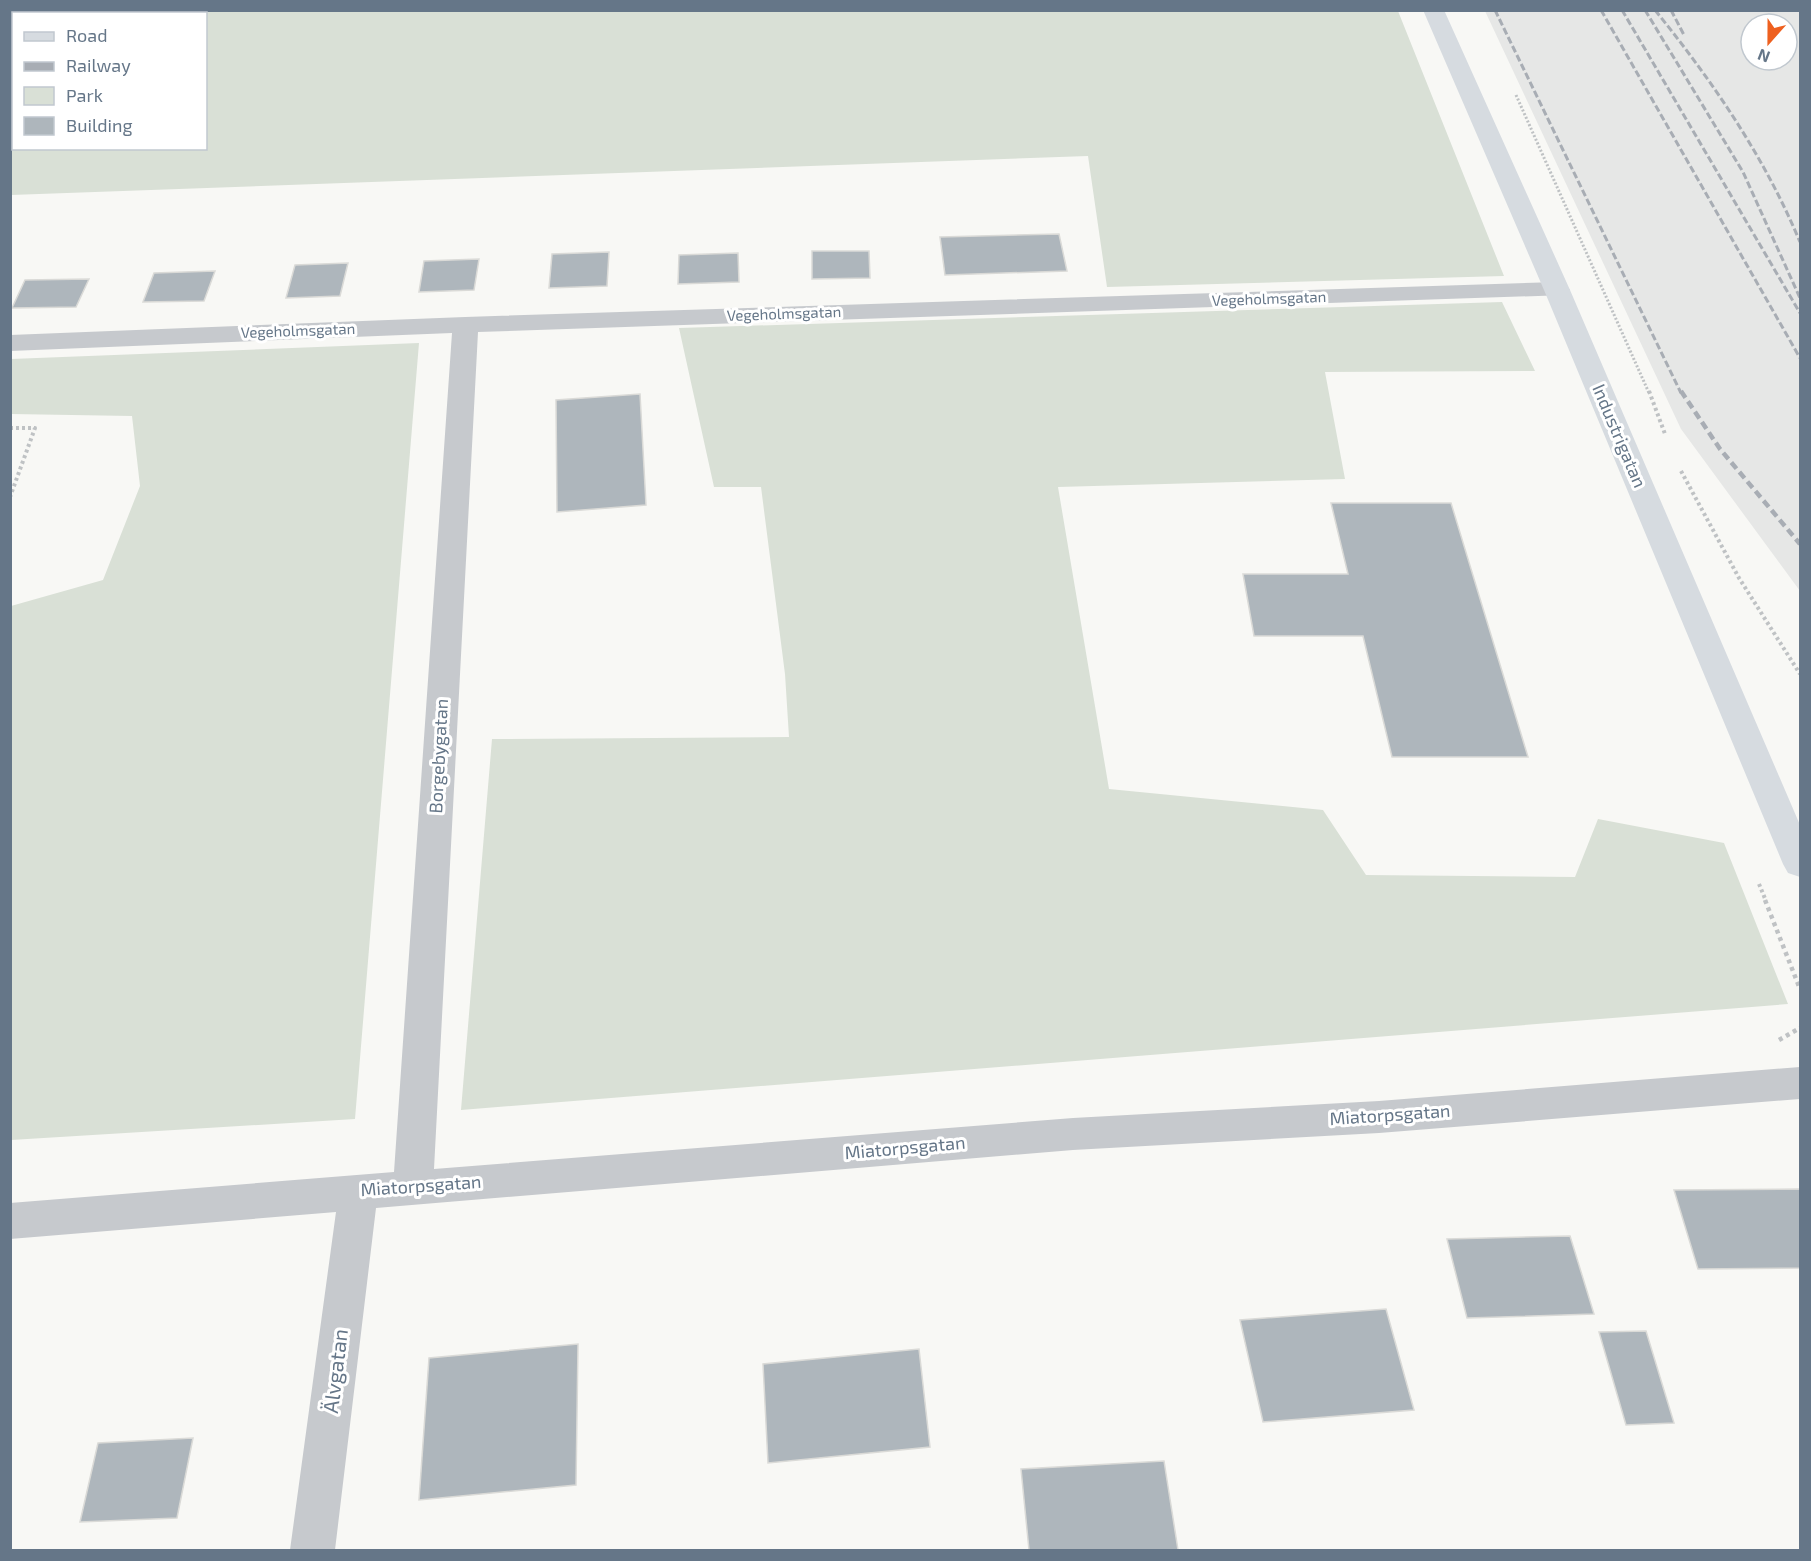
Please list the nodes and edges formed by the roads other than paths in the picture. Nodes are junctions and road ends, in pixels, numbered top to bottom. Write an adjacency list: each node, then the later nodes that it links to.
1 (1433, 10): 2 (street, Industrigatan)
2 (1557, 290): 3 (street, Vegeholmsgatan); 5 (street, Industrigatan)
3 (465, 325): 4 (street, Vegeholmsgatan); 7 (street, Borgebygatan)
4 (10, 343)
5 (1800, 864)
6 (1800, 1083): 7 (street, Miatorpsgatan)
7 (413, 1186): 8 (street, Miatorpsgatan)
8 (358, 1191): 9 (street, Miatorpsgatan); 10 (street, Älvgatan)
9 (10, 1221)
10 (313, 1551)

